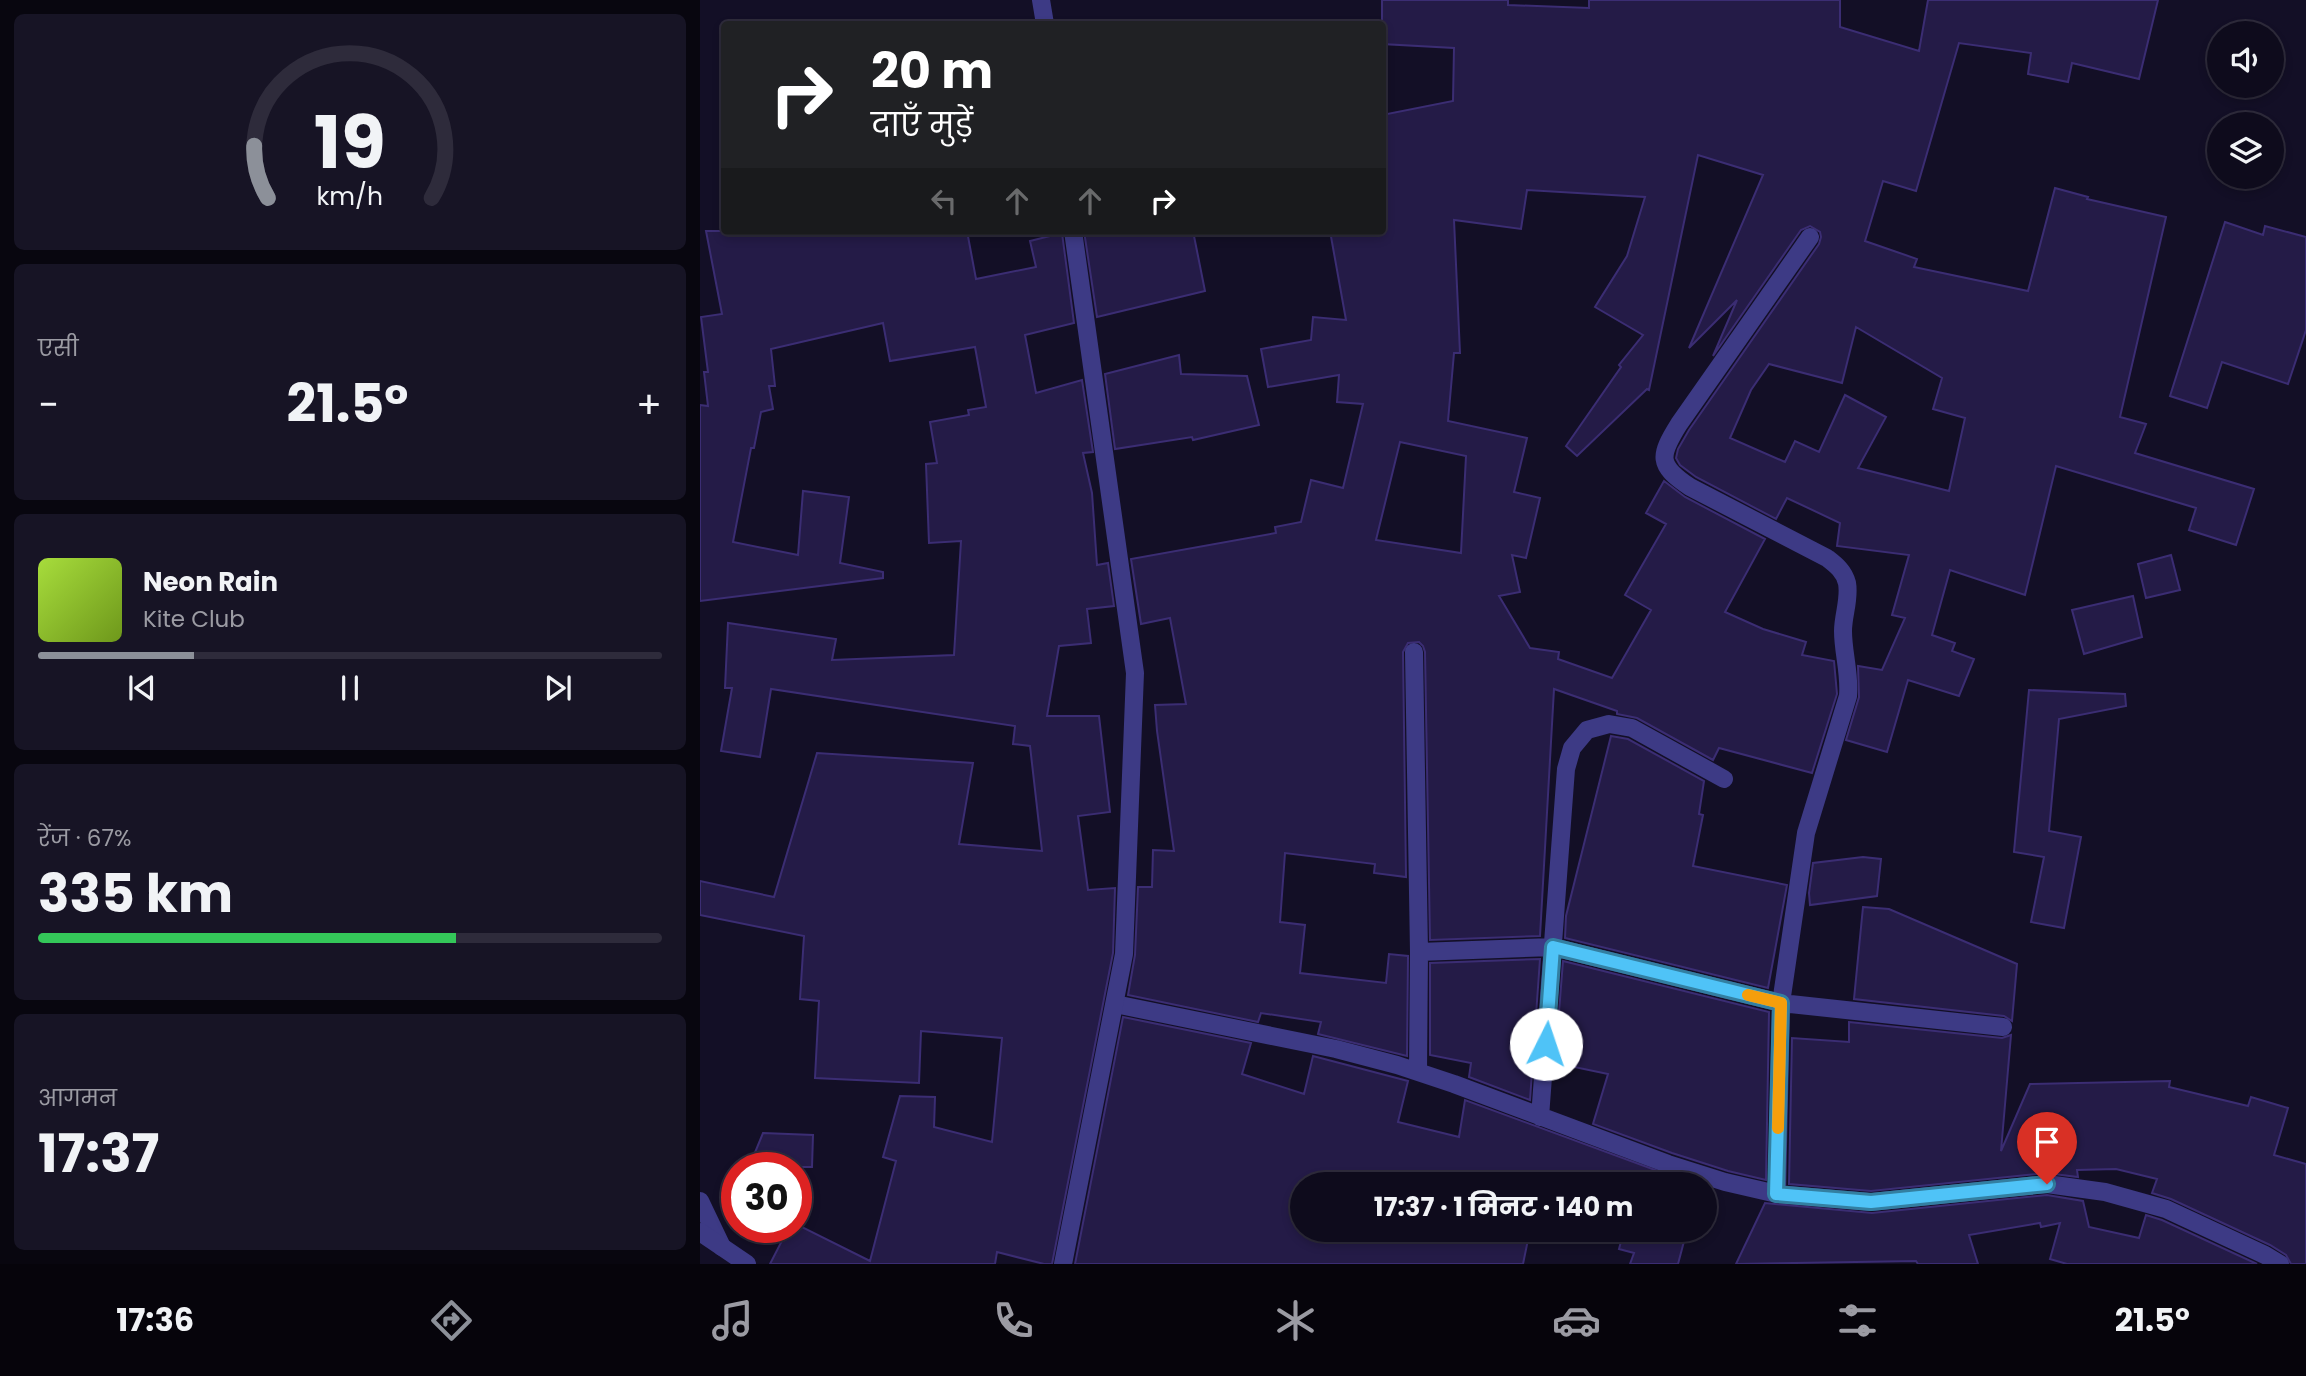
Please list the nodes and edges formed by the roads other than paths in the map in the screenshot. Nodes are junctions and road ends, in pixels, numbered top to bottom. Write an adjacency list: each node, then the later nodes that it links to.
1 (1041, 0): 2 (street)
2 (1044, 21)
3 (1074, 235): 10 (street)
4 (1810, 237): 9 (street)
5 (1414, 652): 8 (street)
6 (1724, 779): 7 (street)
7 (1553, 947): 8 (street); 9 (street); 13 (street)
8 (1419, 952): 12 (street)
9 (1781, 1003): 11 (street); 14 (street)
10 (1115, 1004): 12 (street); 19 (street)
11 (2003, 1027)
12 (1418, 1072): 13 (street)
13 (1540, 1117): 14 (street)
14 (1776, 1194): 20 (street)
15 (700, 1201): 17 (street)
16 (700, 1232): 17 (street)
17 (722, 1247): 18 (street)
18 (747, 1264)
19 (1063, 1264)
20 (2280, 1264)

